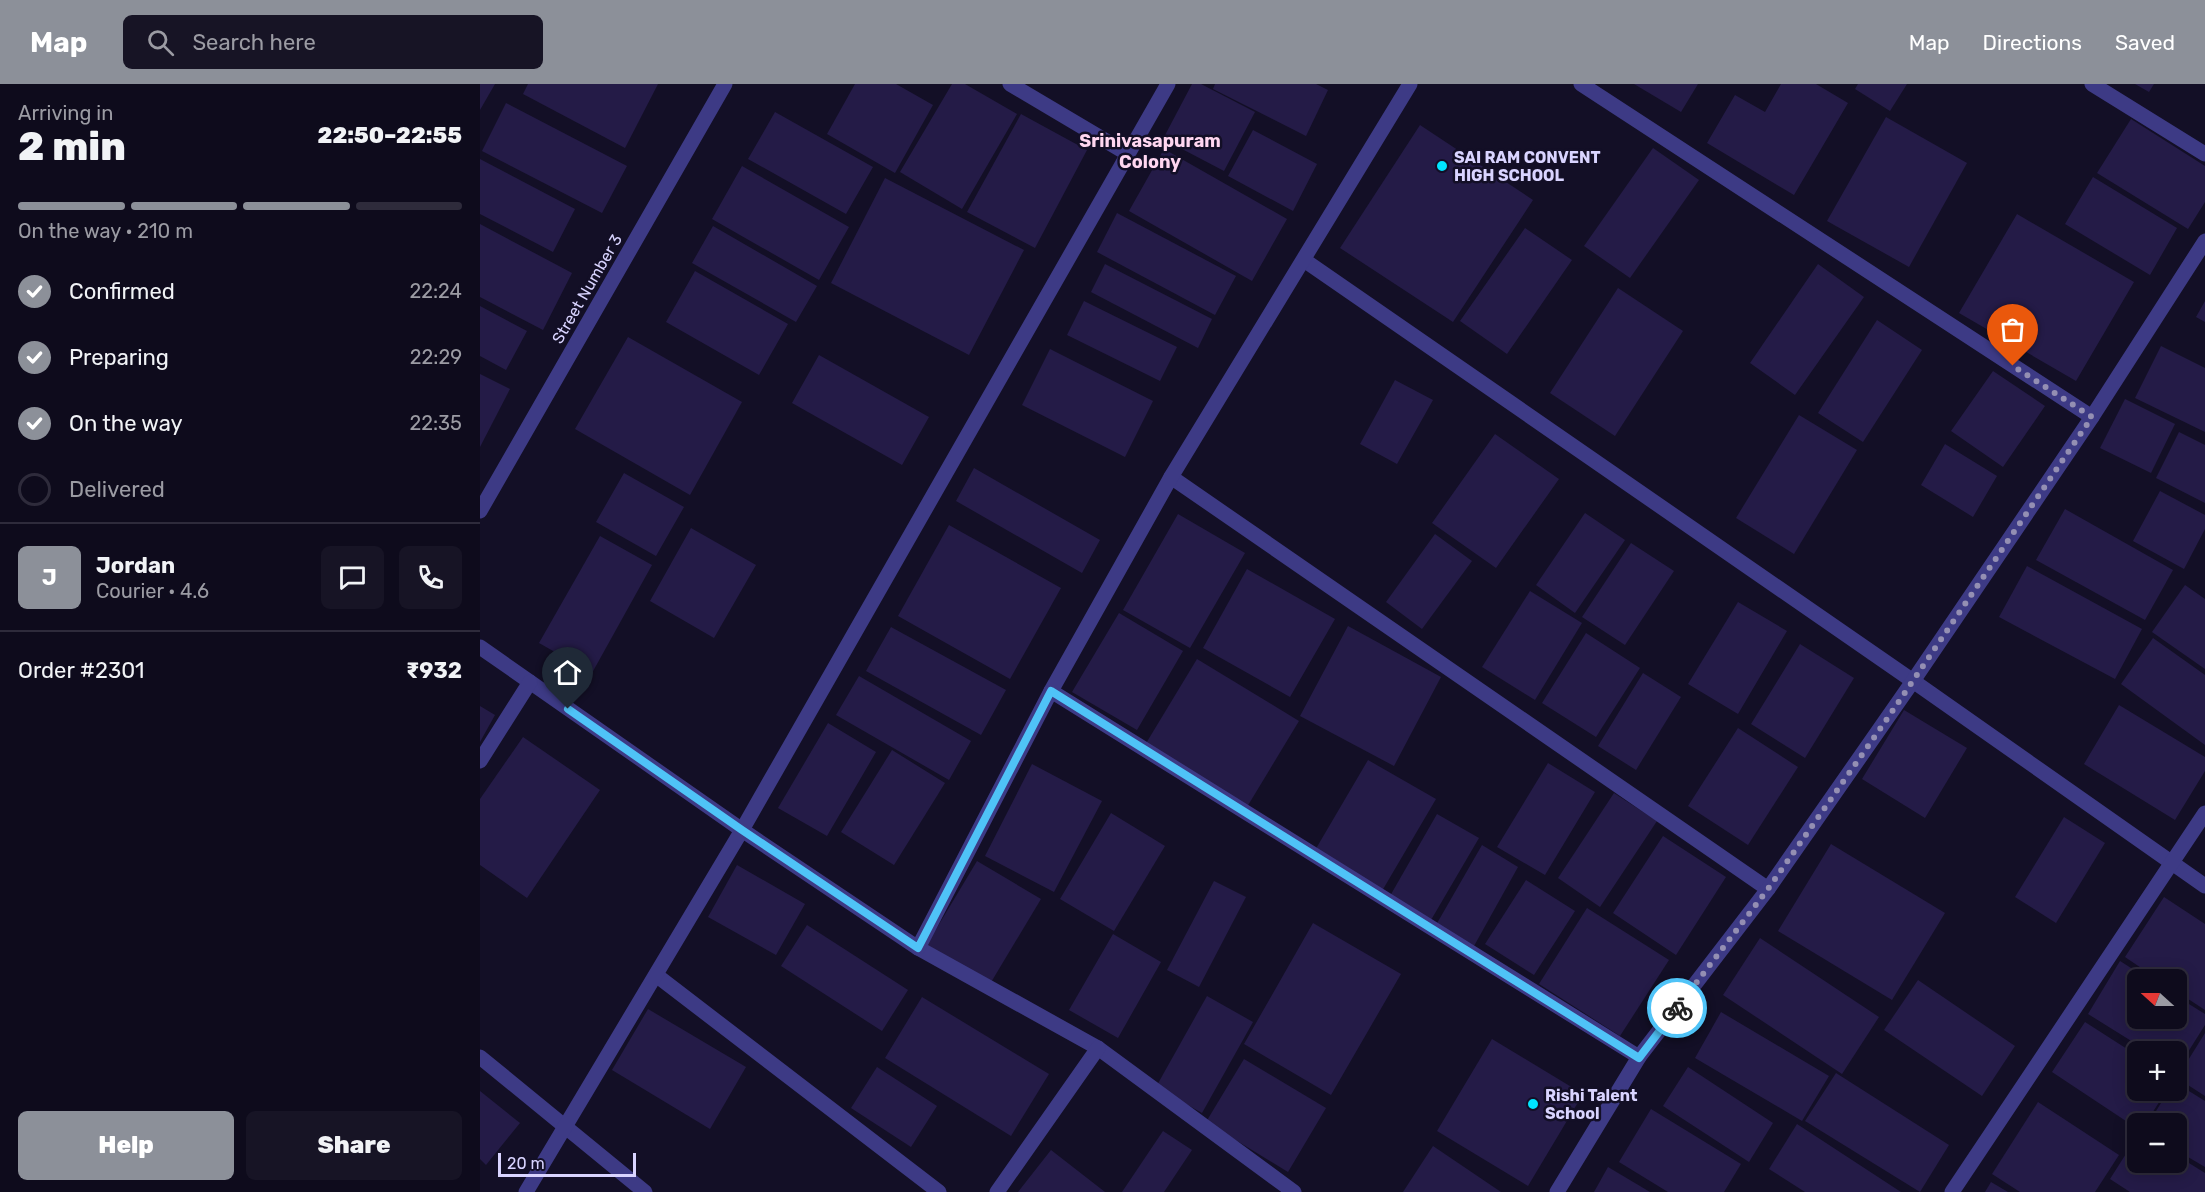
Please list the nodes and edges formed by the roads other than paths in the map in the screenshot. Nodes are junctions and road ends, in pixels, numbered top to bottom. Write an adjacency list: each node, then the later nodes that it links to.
1 (725, 84): 13 (street, Street Number 3)
2 (1010, 84): 7 (street)
3 (1168, 84): 7 (street)
4 (1410, 84): 10 (street)
5 (1581, 84): 11 (street)
6 (2092, 84): 8 (street)
7 (1128, 154): 20 (street)
8 (2205, 154)
9 (2205, 240): 11 (street)
10 (1304, 260): 12 (street); 15 (street)
11 (2092, 417): 15 (street)
12 (1171, 477): 17 (street); 23 (street)
13 (480, 512)
14 (480, 647): 16 (street)
15 (1913, 681): 21 (street); 23 (street)
16 (530, 682): 18 (street); 20 (street)
17 (1051, 691): 24 (street); 28 (street)
18 (480, 761)
19 (2205, 813): 21 (street)
20 (742, 830): 24 (street); 25 (street)
21 (2172, 864): 22 (street); 36 (street)
22 (2205, 886)
23 (1768, 889): 28 (street)
24 (918, 948): 26 (street)
25 (656, 975): 29 (street); 32 (street)
26 (1098, 1048): 33 (street); 34 (street)
27 (480, 1058): 29 (street)
28 (1639, 1058): 35 (street)
29 (564, 1127): 30 (street); 31 (street)
30 (526, 1192)
31 (645, 1192)
32 (939, 1192)
33 (997, 1192)
34 (1294, 1192)
35 (1557, 1192)
36 (1952, 1192)

